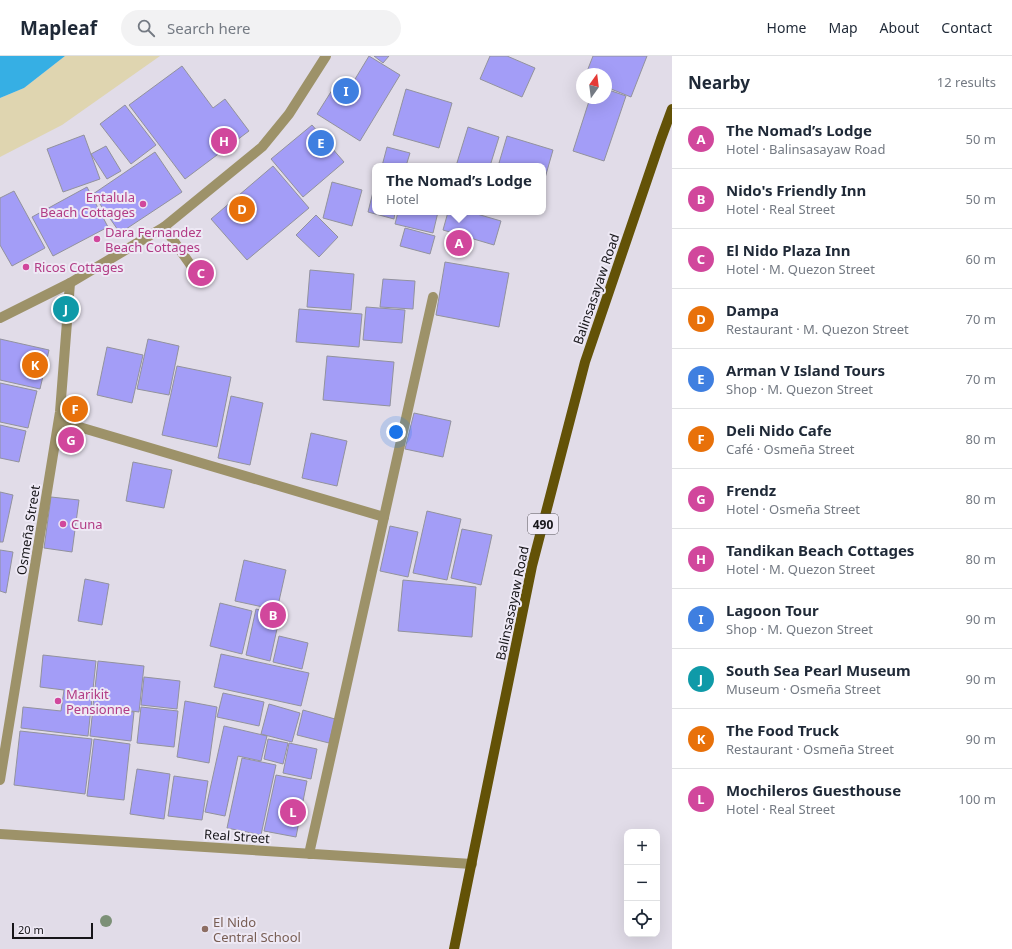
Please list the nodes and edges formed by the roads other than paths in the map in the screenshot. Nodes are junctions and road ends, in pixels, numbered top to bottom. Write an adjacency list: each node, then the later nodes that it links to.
1 (326, 56): 3 (street)
2 (672, 109): 13 (main road, Balinsasayaw Road / 490)
3 (164, 227): 4 (street); 5 (street)
4 (192, 267)
5 (70, 283): 7 (street); 8 (street, Osmeña Street)
6 (433, 297): 9 (street)
7 (0, 318)
8 (59, 421): 9 (street); 10 (street, Osmeña Street)
9 (384, 517): 12 (street)
10 (0, 780)
11 (0, 834): 12 (street, Real Street)
12 (309, 854): 13 (street, Real Street)
13 (472, 864): 14 (main road, Balinsasayaw Road / 490)
14 (454, 949)

